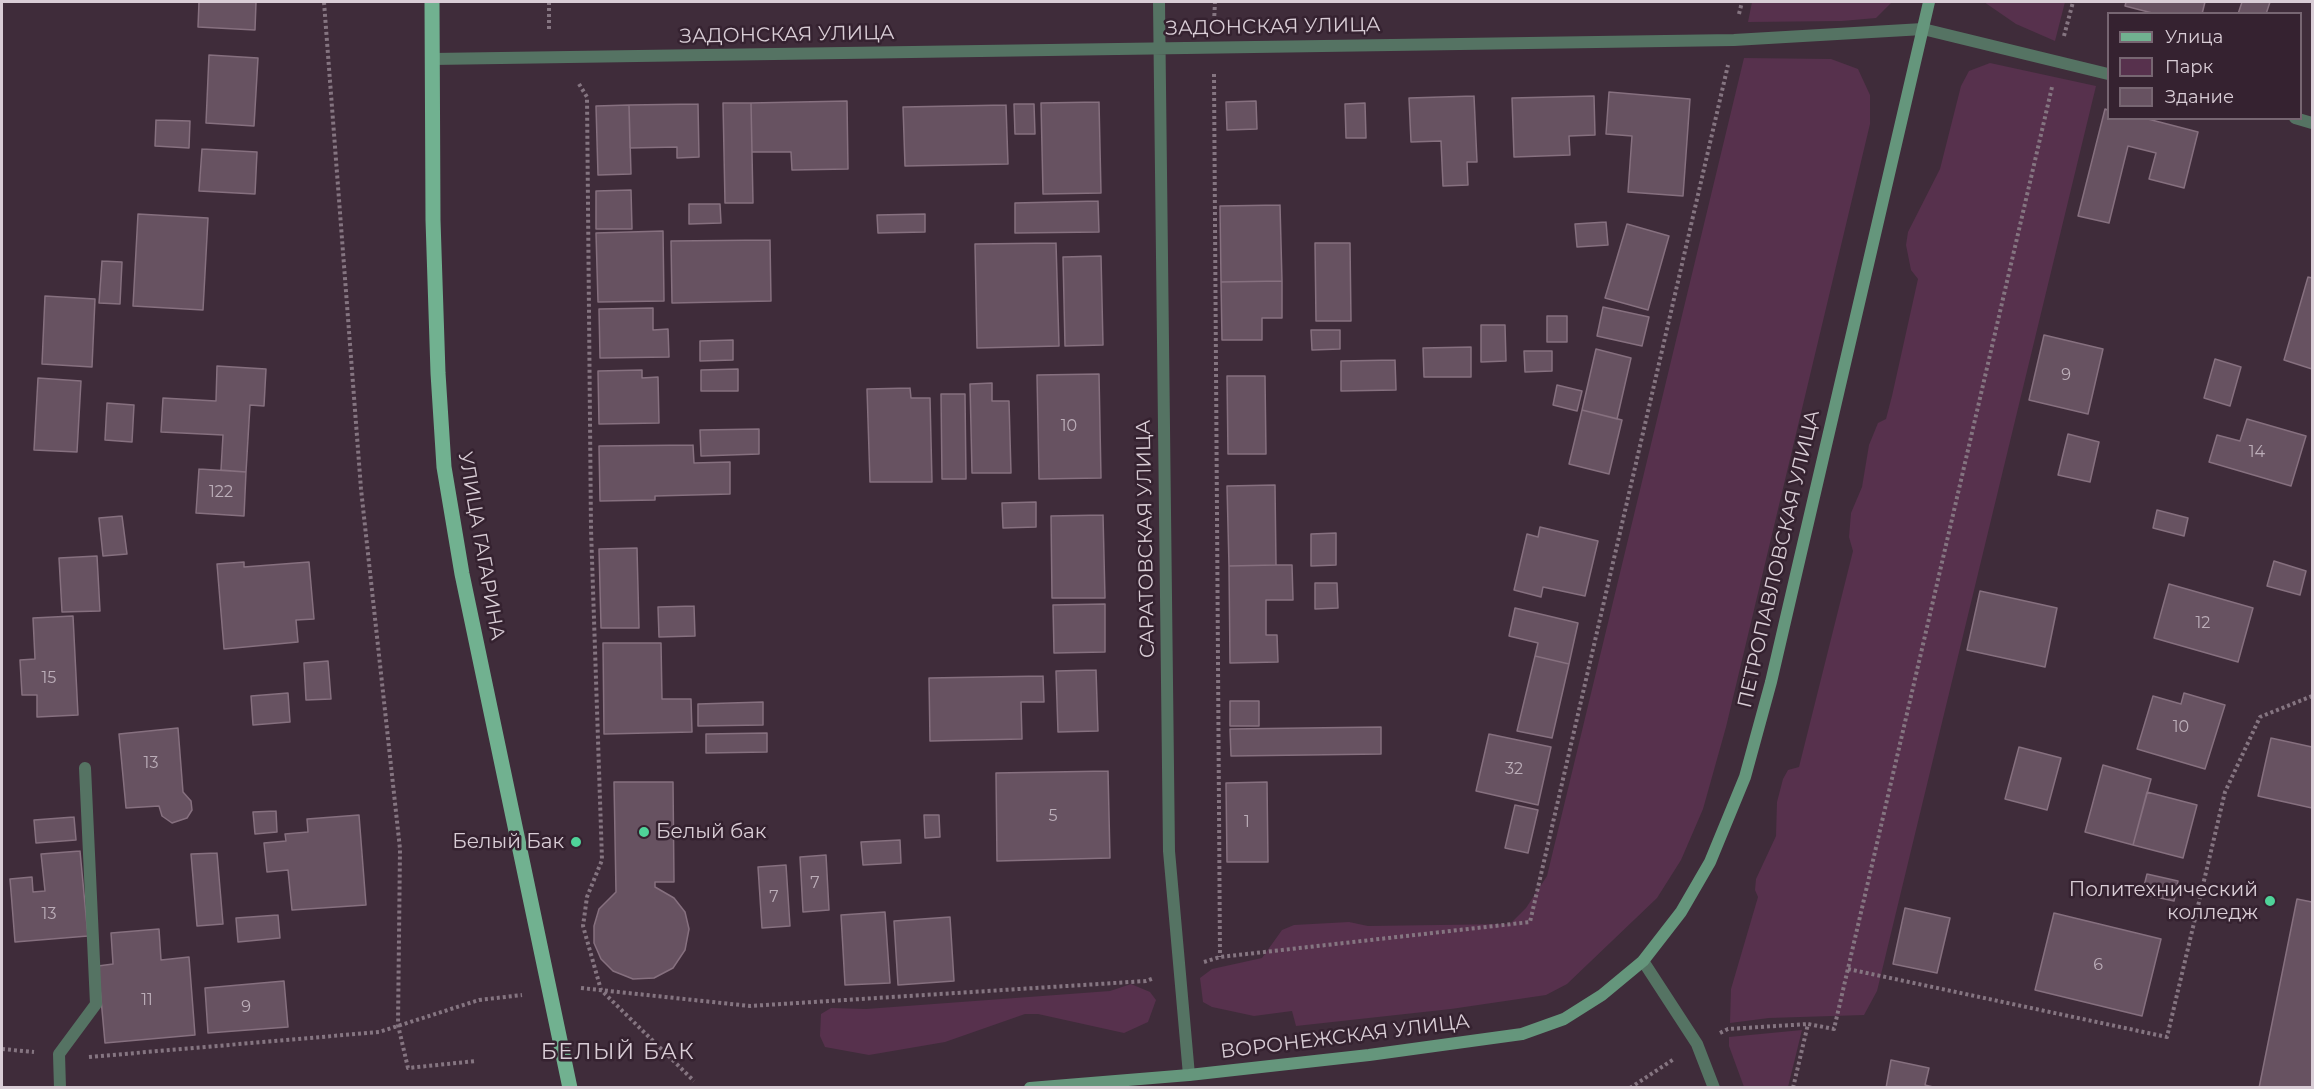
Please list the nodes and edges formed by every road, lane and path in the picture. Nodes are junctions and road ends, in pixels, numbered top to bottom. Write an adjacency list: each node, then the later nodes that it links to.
1 (324, 2): 26 (path)
2 (432, 2): 14 (main road, УЛИЦА ГАГАРИНА)
3 (549, 2): 13 (path)
4 (1159, 2): 11 (street, САРАТОВСКАЯ УЛИЦА)
5 (1215, 2): 12 (path)
6 (1742, 2): 10 (path)
7 (1929, 2): 9 (main road, ПЕТРОПАВЛОВСКАЯ УЛИЦА)
8 (2073, 2): 15 (path)
9 (1923, 29): 10 (street, ЗАДОНСКАЯ УЛИЦА); 15 (street, ЗАДОНСКАЯ УЛИЦА); 20 (main road, ПЕТРОПАВЛОВСКАЯ УЛИЦА)
10 (1734, 40): 12 (street, ЗАДОНСКАЯ УЛИЦА); 19 (path)
11 (1159, 48): 12 (street, ЗАДОНСКАЯ УЛИЦА); 13 (street, ЗАДОНСКАЯ УЛИЦА); 22 (street, САРАТОВСКАЯ УЛИЦА)
12 (1214, 48): 19 (path)
13 (564, 58): 14 (street, ЗАДОНСКАЯ УЛИЦА); 24 (path)
14 (432, 59): 33 (main road, УЛИЦА ГАГАРИНА)
15 (2058, 62): 16 (street, ЗАДОНСКАЯ УЛИЦА); 21 (path)
16 (2107, 74)
17 (2313, 696): 21 (path)
18 (85, 768): 28 (street)
19 (1220, 957): 22 (path)
20 (1642, 961): 30 (main road, ВОРОНЕЖСКАЯ УЛИЦА); 35 (street)
21 (1848, 969): 36 (path)
22 (1180, 970): 24 (path); 30 (street, САРАТОВСКАЯ УЛИЦА)
23 (581, 988): 24 (path)
24 (601, 990): 31 (path)
25 (524, 995): 26 (path)
26 (398, 1025): 28 (path); 29 (path)
27 (2, 1049): 28 (path)
28 (59, 1054): 32 (street)
29 (476, 1061)
30 (1189, 1075): 34 (main road, ВОРОНЕЖСКАЯ УЛИЦА)
31 (694, 1081)
32 (60, 1088)
33 (570, 1088)
34 (1030, 1088)
35 (1714, 1088)
36 (1793, 1088)

